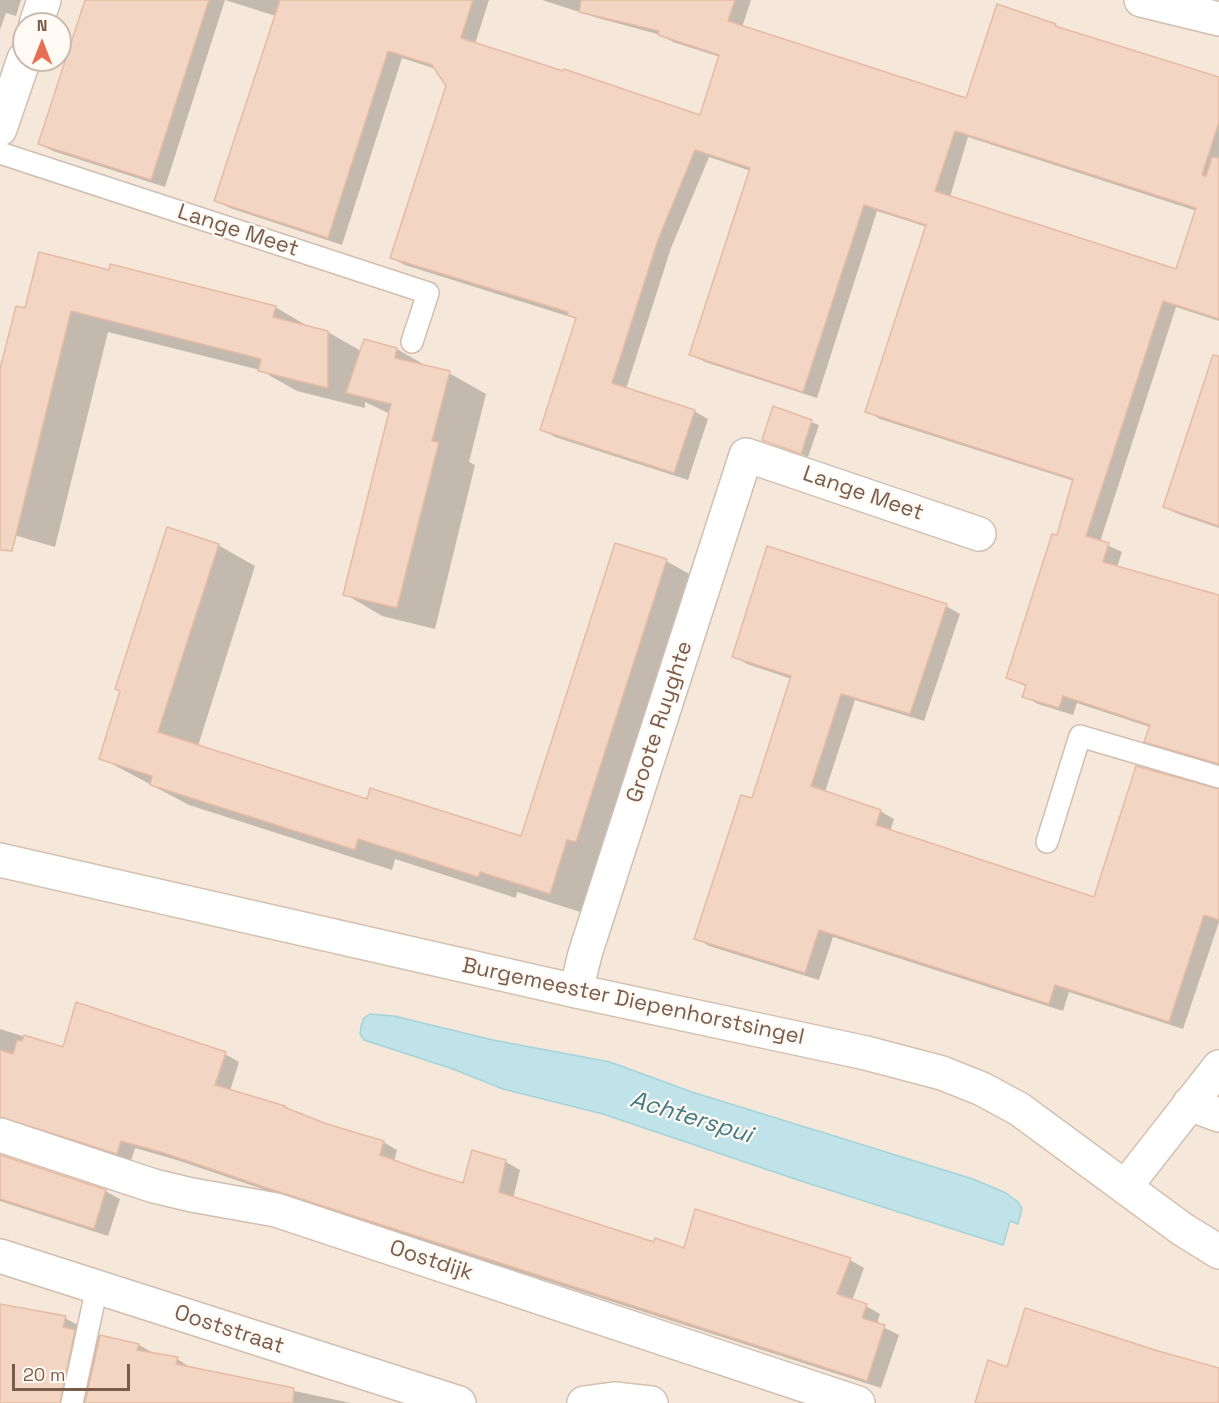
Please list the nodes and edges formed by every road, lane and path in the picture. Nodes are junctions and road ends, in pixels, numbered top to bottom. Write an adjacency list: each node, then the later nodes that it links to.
1 (1141, 0): 2 (street)
2 (1219, 19)
3 (20, 72): 4 (street)
4 (0, 129)
5 (0, 153): 6 (lane, Lange Meet)
6 (412, 342)
7 (746, 455): 8 (street, Lange Meet); 12 (street, Groote Ruyghte)
8 (979, 534)
9 (1219, 777): 10 (lane)
10 (1047, 842)
11 (0, 860): 12 (street, Burgemeester Diepenhorstsingel)
12 (576, 991): 16 (street, Burgemeester Diepenhorstsingel)
13 (1219, 1067): 14 (street)
14 (1204, 1110): 16 (street)
15 (0, 1135): 24 (street, Oostdijk)
16 (1125, 1187): 17 (street, Burgemeester Diepenhorstsingel)
17 (1219, 1252)
18 (0, 1256): 19 (street, Ooststraat)
19 (97, 1287): 20 (lane); 21 (street, Ooststraat)
20 (72, 1403)
21 (459, 1403)
22 (584, 1403): 23 (street)
23 (651, 1403)
24 (858, 1403)

